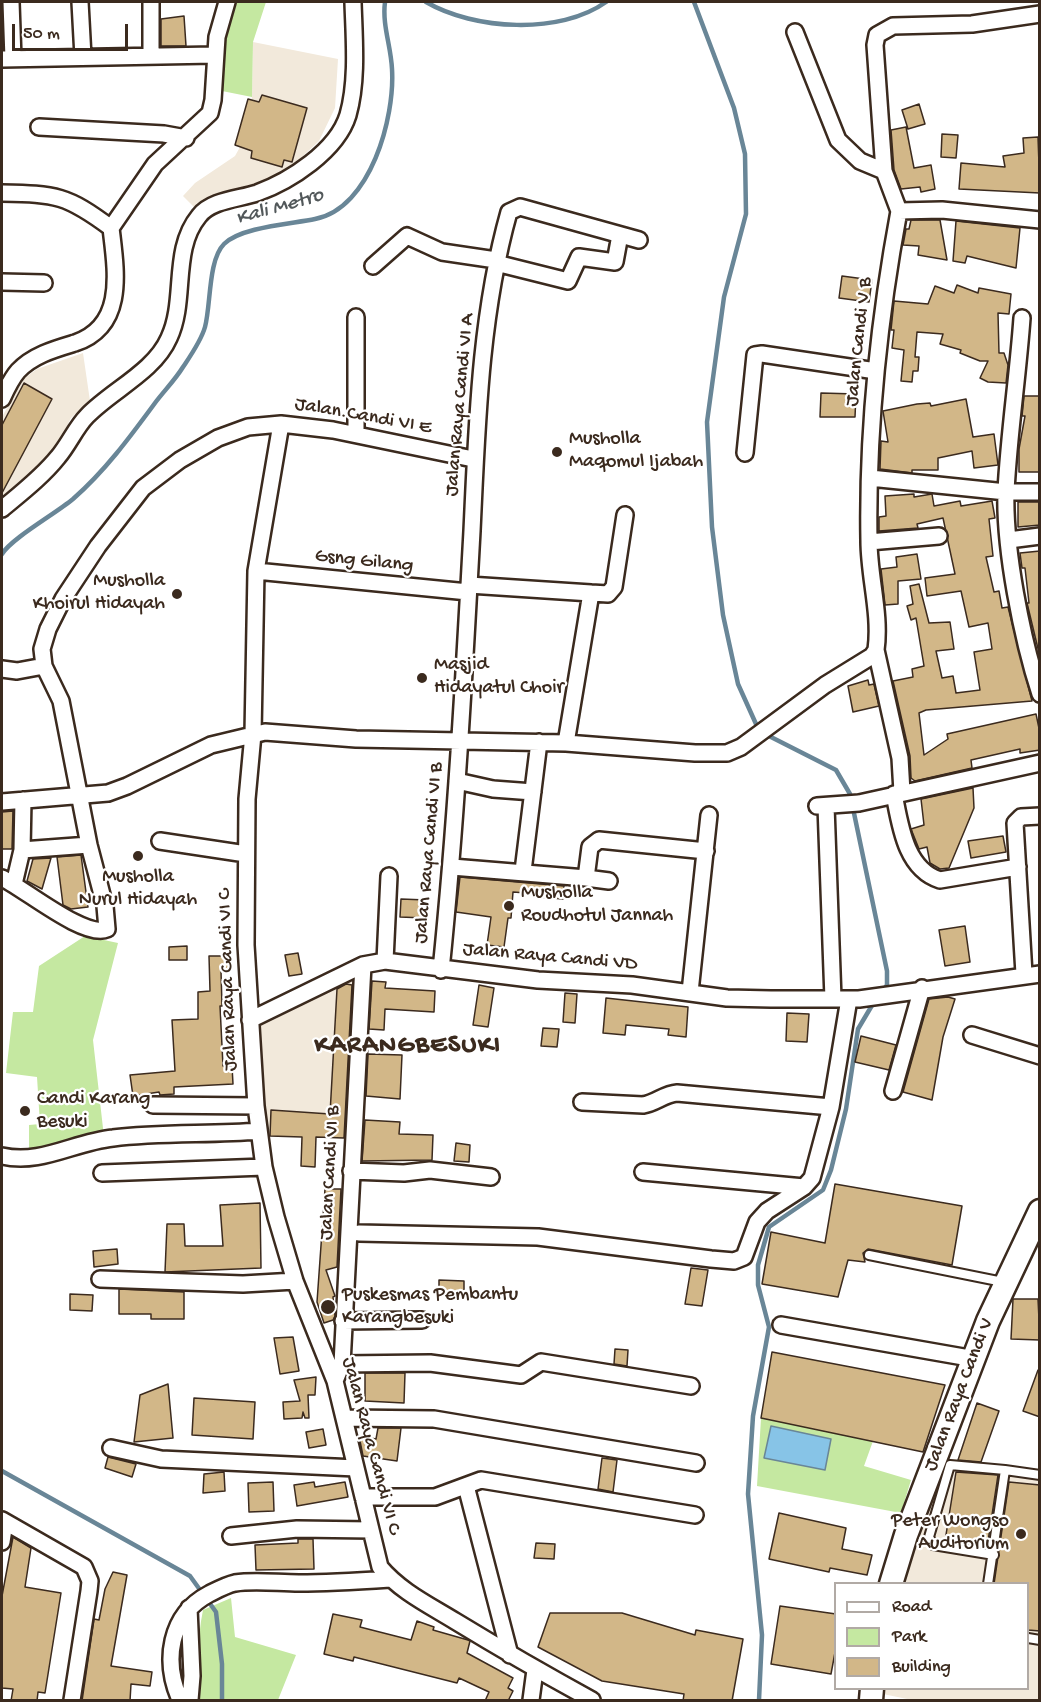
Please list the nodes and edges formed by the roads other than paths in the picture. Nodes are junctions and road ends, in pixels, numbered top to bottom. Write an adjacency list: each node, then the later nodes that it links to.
1 (11, 2): 11 (street)
2 (80, 2): 10 (street)
3 (151, 2): 9 (street)
4 (227, 2): 8 (street)
5 (354, 2): 36 (street)
6 (1040, 14): 14 (street)
7 (795, 32): 14 (street)
8 (214, 55): 9 (street); 13 (street)
9 (151, 56): 10 (street)
10 (83, 57): 11 (street)
11 (7, 59)
12 (39, 127): 13 (street)
13 (186, 138): 18 (street)
14 (884, 171): 16 (street)
15 (2, 193): 18 (street)
16 (899, 211): 17 (street); 27 (street, Jalan Candi V B)
17 (1040, 220)
18 (111, 228): 28 (street)
19 (620, 236): 20 (street, Jalan Raya Candi VI A); 21 (street); 21 (street, Jalan Raya Candi VI A)
20 (639, 240)
21 (496, 261): 22 (street); 32 (street, Jalan Raya Candi VI A)
22 (372, 266)
23 (2, 282): 24 (street)
24 (44, 283)
25 (356, 317): 30 (street)
26 (1022, 318): 34 (street)
27 (876, 371): 31 (street); 33 (street, Jalan Candi V B)
28 (2, 399)
29 (281, 424): 30 (street, Jalan.Candi VI E); 42 (street, Jalan Raya Candi VI C); 46 (street, Jalan.Candi VI E)
30 (356, 433): 32 (street, Jalan.Candi VI E)
31 (745, 453)
32 (473, 459): 43 (street, Jalan Raya Candi VI A)
33 (870, 478): 34 (street); 41 (street, Jalan Candi V B)
34 (1006, 492): 35 (street); 40 (street)
35 (1040, 492)
36 (2, 509)
37 (625, 515): 44 (street)
38 (939, 536): 41 (street)
39 (1040, 536): 40 (street)
40 (1009, 540): 48 (street)
41 (869, 542): 45 (street, Jalan Candi V B)
42 (256, 572): 43 (street, Gsng Gilang); 49 (street, Jalan Raya Candi VI C)
43 (468, 589): 44 (street, Gsng Gilang); 50 (street, Jalan Raya Candi VI A)
44 (591, 593): 52 (street)
45 (876, 650): 52 (street); 56 (street, Jalan Candi V B)
46 (44, 666): 47 (street); 57 (street)
47 (2, 670)
48 (1040, 694)
49 (253, 734): 50 (street); 57 (street); 66 (street, Jalan Raya Candi VI C)
50 (460, 740): 51 (street); 54 (street, Jalan Raya Candi VI B)
51 (539, 742): 52 (street); 55 (street)
52 (567, 743)
53 (1040, 763): 56 (street)
54 (458, 781): 55 (street); 67 (street, Jalan Raya Candi VI B)
55 (533, 792): 69 (street)
56 (898, 793): 68 (street, Jalan Candi V B); 80 (street)
57 (81, 796): 58 (street); 63 (street)
58 (23, 800): 59 (street); 64 (street)
59 (2, 802)
60 (709, 815): 65 (street)
61 (1040, 816): 68 (street)
62 (160, 842): 66 (street)
63 (89, 845): 64 (street); 72 (street)
64 (22, 850): 72 (street)
65 (706, 851): 71 (street); 79 (street)
66 (246, 854): 81 (street, Jalan Raya Candi VI C)
67 (452, 867): 69 (street); 76 (street, Jalan Raya Candi VI B)
68 (1018, 867): 77 (street)
69 (523, 871): 71 (street)
70 (389, 876): 74 (street)
71 (586, 878): 73 (street)
72 (8, 881)
73 (609, 881)
74 (385, 962): 75 (street, Jalan Raya Candi VD); 76 (street, Jalan Raya Candi VD)
75 (363, 965): 81 (street, Jalan Raya Candi VD); 92 (street, Jalan Candi VI B)
76 (441, 970): 79 (street, Jalan Raya Candi VD)
77 (1032, 974): 78 (street, Jalan Raya Candi VD)
78 (922, 988): 80 (street, Jalan Raya Candi VD); 84 (street)
79 (690, 992): 80 (street, Jalan Raya Candi VD)
80 (847, 999): 88 (street)
81 (250, 1020): 87 (street, Jalan Raya Candi VI C)
82 (972, 1035): 83 (street)
83 (1040, 1056)
84 (893, 1091)
85 (582, 1102): 88 (street)
86 (153, 1105): 87 (street)
87 (256, 1106): 89 (street, Jalan Raya Candi VI C)
88 (831, 1107): 96 (street)
89 (259, 1131): 90 (street); 91 (street, Jalan Raya Candi VI C)
90 (2, 1156)
91 (264, 1167): 94 (street); 101 (street, Jalan Raya Candi VI C)
92 (351, 1171): 95 (street); 104 (street, Jalan Candi VI B)
93 (643, 1172): 96 (street)
94 (102, 1173)
95 (491, 1177)
96 (804, 1187): 98 (street)
97 (1040, 1211): 102 (street, Jalan Raya Candi V)
98 (359, 1233)
99 (869, 1256): 102 (lane)
100 (100, 1279): 101 (street)
101 (295, 1281): 108 (street, Jalan Raya Candi VI C)
102 (1004, 1283): 106 (street, Jalan Raya Candi V)
103 (422, 1320): 104 (street)
104 (343, 1321): 107 (street, Jalan Candi VI B)
105 (781, 1325): 106 (street)
106 (975, 1359): 125 (street, Jalan Raya Candi V)
107 (342, 1364): 108 (street, Jalan Candi VI B); 109 (street)
108 (335, 1381): 110 (street, Jalan Raya Candi VI C)
109 (691, 1386)
110 (345, 1418): 112 (street); 113 (street, Jalan Raya Candi VI C)
111 (111, 1448): 113 (street)
112 (696, 1463)
113 (356, 1468): 117 (street, Jalan Raya Candi VI C)
114 (1005, 1470): 115 (lane); 123 (lane); 123 (lane)
115 (1040, 1475)
116 (466, 1486): 117 (street); 118 (street); 128 (street)
117 (363, 1497): 120 (street, Jalan Raya Candi VI C)
118 (694, 1515)
119 (3, 1521): 122 (street); 130 (street)
120 (370, 1530): 121 (street); 124 (street, Jalan Raya Candi VI C)
121 (231, 1536)
122 (2, 1542)
123 (994, 1555): 126 (lane)
124 (390, 1579): 127 (street); 128 (street, Jalan Raya Candi VI C)
125 (892, 1582)
126 (988, 1582)
127 (194, 1604): 131 (street); 132 (street)
128 (510, 1655): 129 (street, Jalan Raya Candi VI C)
129 (535, 1670): 133 (street); 134 (street, Jalan Raya Candi VI C)
130 (72, 1701)
131 (180, 1701)
132 (190, 1701)
133 (531, 1701)
134 (592, 1701)

